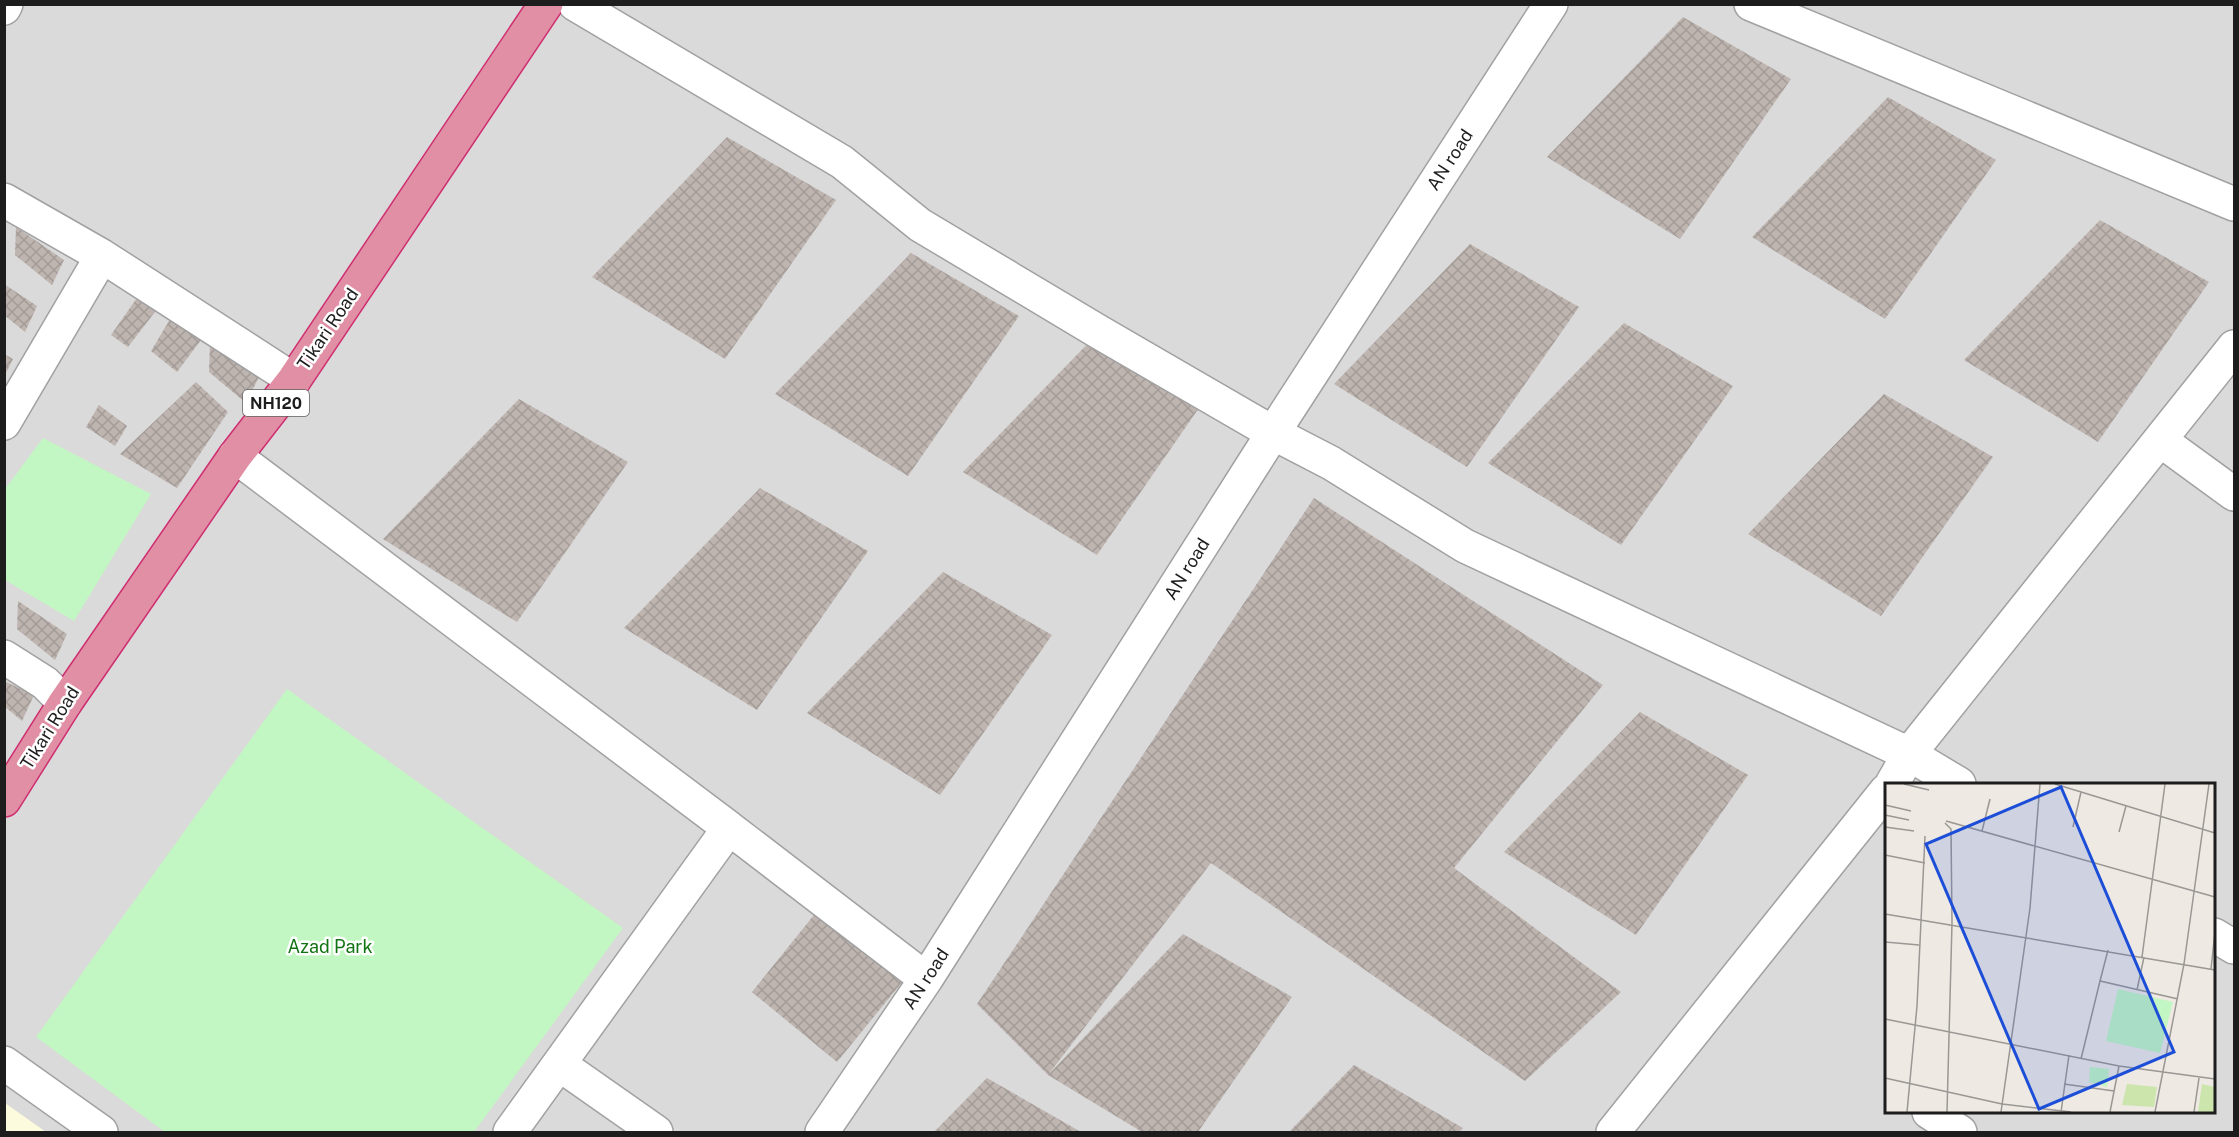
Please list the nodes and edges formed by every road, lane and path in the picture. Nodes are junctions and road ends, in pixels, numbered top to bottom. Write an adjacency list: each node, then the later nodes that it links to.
1 (546, 4): 9 (highway, Tikari Road / NH120)
2 (575, 4): 11 (street)
3 (1551, 4): 11 (street, AN road)
4 (1751, 4): 6 (street)
5 (4, 200): 7 (street)
6 (2235, 204)
7 (102, 256): 9 (street); 10 (street)
8 (2235, 347): 12 (street)
9 (294, 380): 13 (highway, Tikari Road / NH120)
10 (4, 423)
11 (1274, 433): 17 (street); 25 (street, AN road)
12 (2160, 440): 14 (street); 17 (street)
13 (235, 456): 16 (highway, Tikari Road / NH120); 22 (street)
14 (2235, 494)
15 (4, 657): 16 (street)
16 (65, 703): 21 (highway, Tikari Road / NH120)
17 (1909, 754): 18 (street); 19 (street)
18 (1893, 783)
19 (1957, 783)
20 (1885, 793): 33 (street)
21 (4, 800)
22 (729, 828): 25 (street); 27 (street)
23 (2215, 936): 24 (street)
24 (2235, 947)
25 (926, 980): 32 (street, AN road)
26 (4, 1063): 29 (street)
27 (559, 1064): 30 (street); 31 (street)
28 (1931, 1113): 34 (street)
29 (101, 1132)
30 (510, 1132)
31 (656, 1132)
32 (822, 1132)
33 (1613, 1132)
34 (1960, 1132)

